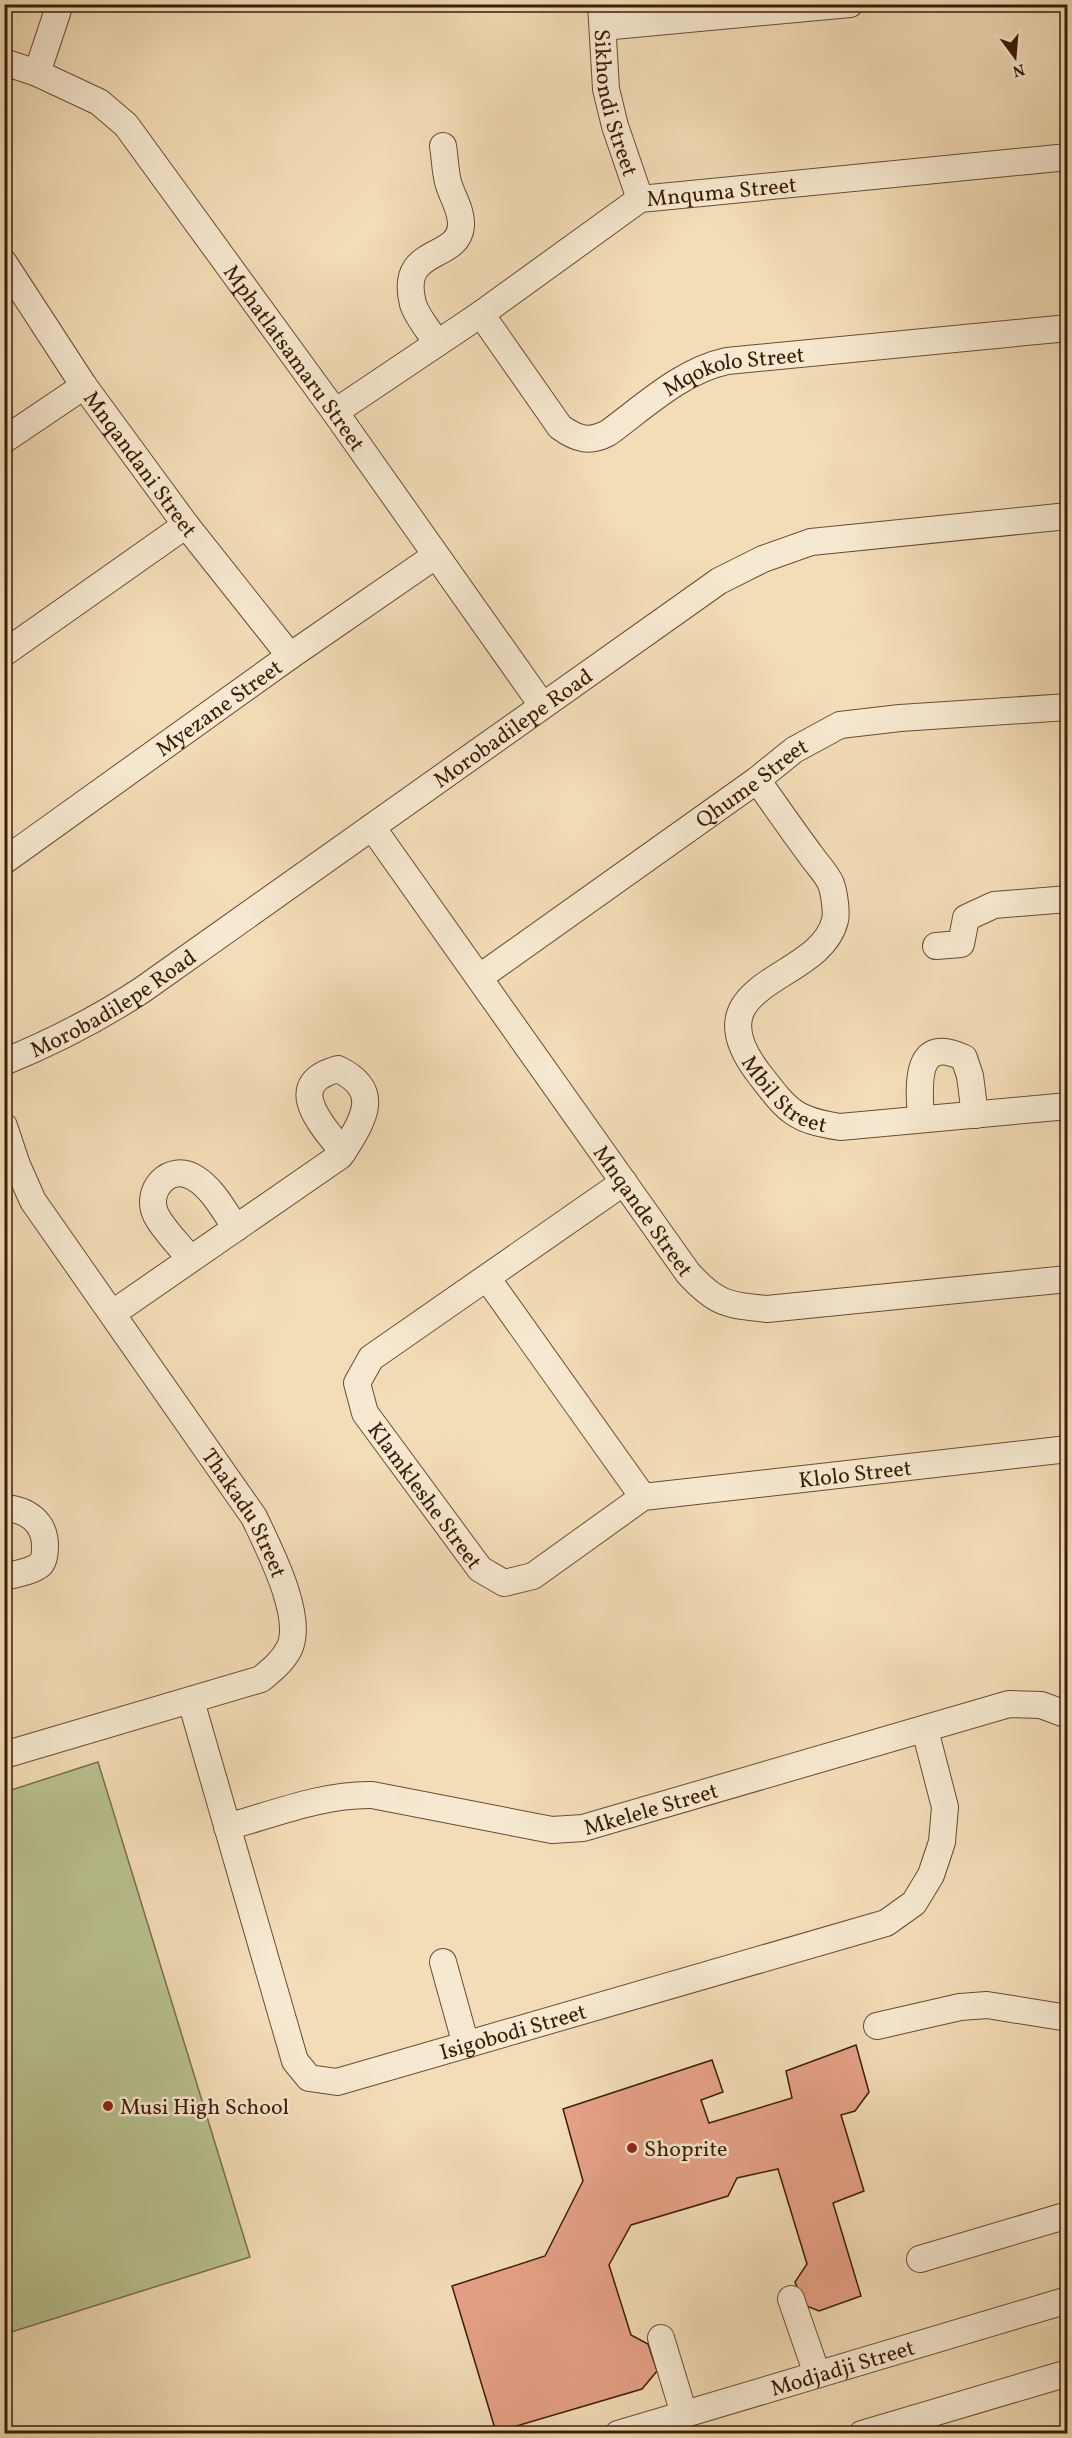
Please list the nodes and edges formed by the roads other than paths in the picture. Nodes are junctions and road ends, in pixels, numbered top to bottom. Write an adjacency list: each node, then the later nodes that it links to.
1 (60, 4): 5 (street)
2 (850, 4): 3 (street)
3 (602, 16): 8 (street, Sikhondi Street)
4 (4, 62): 5 (street, Mphatlatsamaru Street)
5 (37, 73): 14 (street, Mphatlatsamaru Street)
6 (443, 146): 12 (street)
7 (1068, 157): 8 (street, Mnquma Street)
8 (639, 199): 10 (street, Mnquma Street)
9 (4, 263): 13 (street, Mnqandani Street)
10 (481, 314): 11 (street, Mqokolo Street); 12 (street, Mnquma Street)
11 (1068, 328)
12 (437, 344): 14 (street, Mnquma Street)
13 (84, 386): 15 (street); 17 (street, Mnqandani Street)
14 (335, 412): 18 (street, Mphatlatsamaru Street)
15 (4, 440)
16 (1068, 516): 21 (street, Morobadilepe Road)
17 (186, 525): 19 (street); 20 (street, Mnqandani Street)
18 (435, 556): 20 (street, Myezane Street); 21 (street, Mphatlatsamaru Street)
19 (4, 652)
20 (290, 656): 26 (street, Myezane Street)
21 (542, 705): 25 (street, Morobadilepe Road)
22 (1067, 707): 23 (street); 24 (street, Qhume Street)
23 (1068, 714)
24 (757, 780): 29 (street, Qhume Street); 33 (street, Mbil Street)
25 (372, 827): 29 (street, Mnqande Street); 30 (street, Morobadilepe Road)
26 (4, 861)
27 (1068, 899): 28 (street)
28 (936, 946)
29 (480, 977): 36 (street, Mnqande Street)
30 (4, 1062)
31 (1068, 1106): 32 (street, Mbil Street)
32 (975, 1115): 33 (street, Mbil Street); 33 (street)
33 (921, 1119)
34 (4, 1126): 41 (street, Thakadu Street)
35 (343, 1152): 37 (street)
36 (624, 1182): 39 (street, Klamkleshe Street); 40 (street, Mnqande Street)
37 (236, 1228): 38 (street); 38 (street)
38 (190, 1259): 41 (street)
39 (487, 1278): 43 (street); 43 (street, Klamkleshe Street)
40 (1068, 1279)
41 (113, 1313): 46 (street, Thakadu Street)
42 (1068, 1449): 43 (street, Klolo Street)
43 (643, 1497)
44 (4, 1508): 45 (street)
45 (4, 1577)
46 (191, 1701): 49 (street, Thakadu Street); 50 (street, Isigobodi Street)
47 (1068, 1714): 48 (street, Mkelele Street)
48 (925, 1730): 50 (street, Mkelele Street); 54 (street, Isigobodi Street)
49 (4, 1755)
50 (227, 1827): 54 (street, Isigobodi Street)
51 (443, 1962): 54 (street)
52 (1068, 2018): 53 (street)
53 (877, 2026)
54 (466, 2045)
55 (1068, 2215): 56 (street)
56 (920, 2259)
57 (791, 2299): 61 (street)
58 (1068, 2300): 61 (street, Modjadji Street)
59 (661, 2338): 62 (street)
60 (1068, 2373): 64 (street)
61 (817, 2374): 62 (street, Modjadji Street)
62 (684, 2414): 63 (street, Modjadji Street)
63 (618, 2433)
64 (862, 2433)

